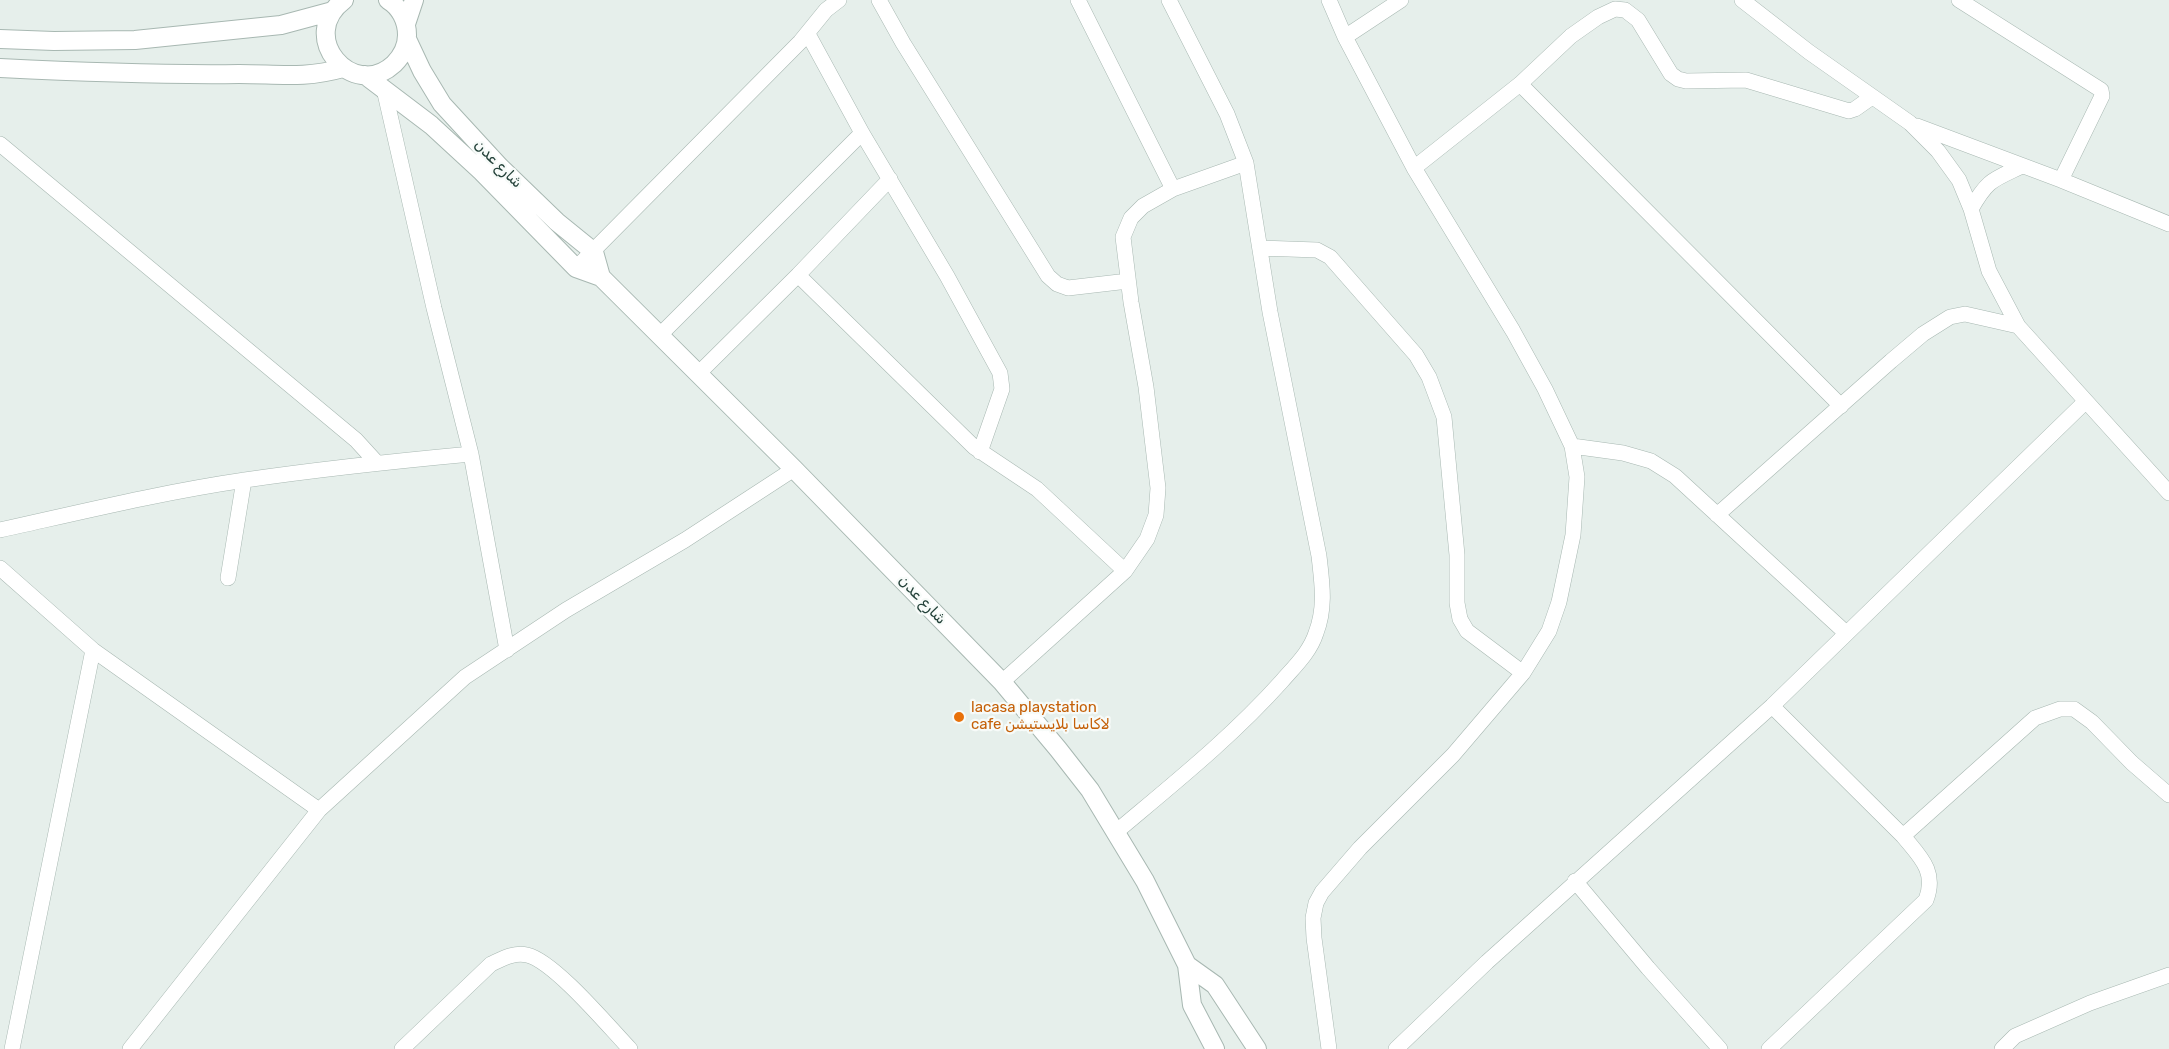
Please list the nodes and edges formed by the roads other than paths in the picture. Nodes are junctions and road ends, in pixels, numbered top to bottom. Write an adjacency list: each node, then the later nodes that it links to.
1 (388, 0): 13 (street, شارع عدن)
2 (414, 0): 13 (street)
3 (839, 0): 12 (street)
4 (879, 0): 39 (street)
5 (1078, 0): 31 (street)
6 (1169, 0): 26 (street)
7 (1329, 0): 15 (street)
8 (1401, 0): 15 (street)
9 (1742, 0): 22 (street)
10 (1959, 0): 30 (street)
11 (339, 5): 16 (street); 18 (street)
12 (826, 5): 14 (street)
13 (407, 31): 19 (street); 35 (street, شارع عدن)
14 (808, 34): 24 (street); 35 (street)
15 (1345, 37): 28 (street)
16 (0, 39)
17 (0, 68): 18 (street)
18 (343, 68): 19 (street, شارع عدن)
19 (365, 75): 21 (street, شارع عدن)
20 (1520, 84): 22 (street); 28 (street); 44 (street)
21 (384, 89): 36 (street, شارع عدن); 47 (street)
22 (1872, 97): 23 (street)
23 (1910, 123): 27 (street); 32 (street)
24 (862, 132): 29 (street); 41 (street)
25 (0, 144): 48 (street)
26 (1246, 163): 31 (street); 34 (street)
27 (2022, 166): 30 (street); 32 (street)
28 (1414, 168): 45 (street)
29 (890, 179): 37 (street); 46 (street)
30 (2061, 180): 33 (street)
31 (1173, 189): 39 (street)
32 (1971, 209): 40 (street)
33 (2169, 224)
34 (1260, 248): 60 (street); 65 (street)
35 (594, 252): 36 (street); 38 (street, شارع عدن)
36 (576, 268): 38 (street, شارع عدن)
37 (798, 275): 42 (street); 46 (street)
38 (601, 277): 41 (street, شارع عدن)
39 (1128, 281): 55 (street)
40 (2018, 326): 43 (street); 44 (street)
41 (659, 336): 42 (street, شارع عدن)
42 (698, 374): 49 (street, شارع عدن)
43 (2085, 402): 51 (street); 57 (street)
44 (1841, 406): 52 (street)
45 (1572, 446): 52 (street); 60 (street)
46 (980, 452): 55 (street)
47 (471, 454): 48 (street); 59 (street)
48 (377, 463): 50 (street)
49 (794, 469): 59 (street); 61 (street, شارع عدن)
50 (244, 480): 53 (street); 56 (street)
51 (2169, 493)
52 (1717, 515): 57 (street)
53 (0, 530)
54 (0, 568): 58 (street)
55 (1125, 571): 61 (street)
56 (228, 578)
57 (1846, 633): 62 (street)
58 (93, 650): 64 (street); 72 (street)
59 (507, 650): 64 (street)
60 (1523, 673): 79 (street)
61 (1002, 682): 65 (street, شارع عدن)
62 (1772, 706): 66 (street); 67 (street)
63 (2169, 795): 66 (street)
64 (319, 810): 73 (street)
65 (1116, 832): 68 (street, شارع عدن)
66 (1903, 836): 81 (street)
67 (1575, 881): 71 (street); 80 (street)
68 (1187, 965): 70 (street, شارع عدن); 78 (street, شارع عدن)
69 (2169, 975): 82 (street)
70 (1204, 1028): 76 (street); 77 (street, شارع عدن)
71 (1402, 1047)
72 (12, 1049)
73 (130, 1049)
74 (402, 1049): 75 (street)
75 (630, 1049)
76 (1203, 1049)
77 (1215, 1049)
78 (1257, 1049)
79 (1329, 1049)
80 (1720, 1049)
81 (1769, 1049)
82 (2002, 1049)

